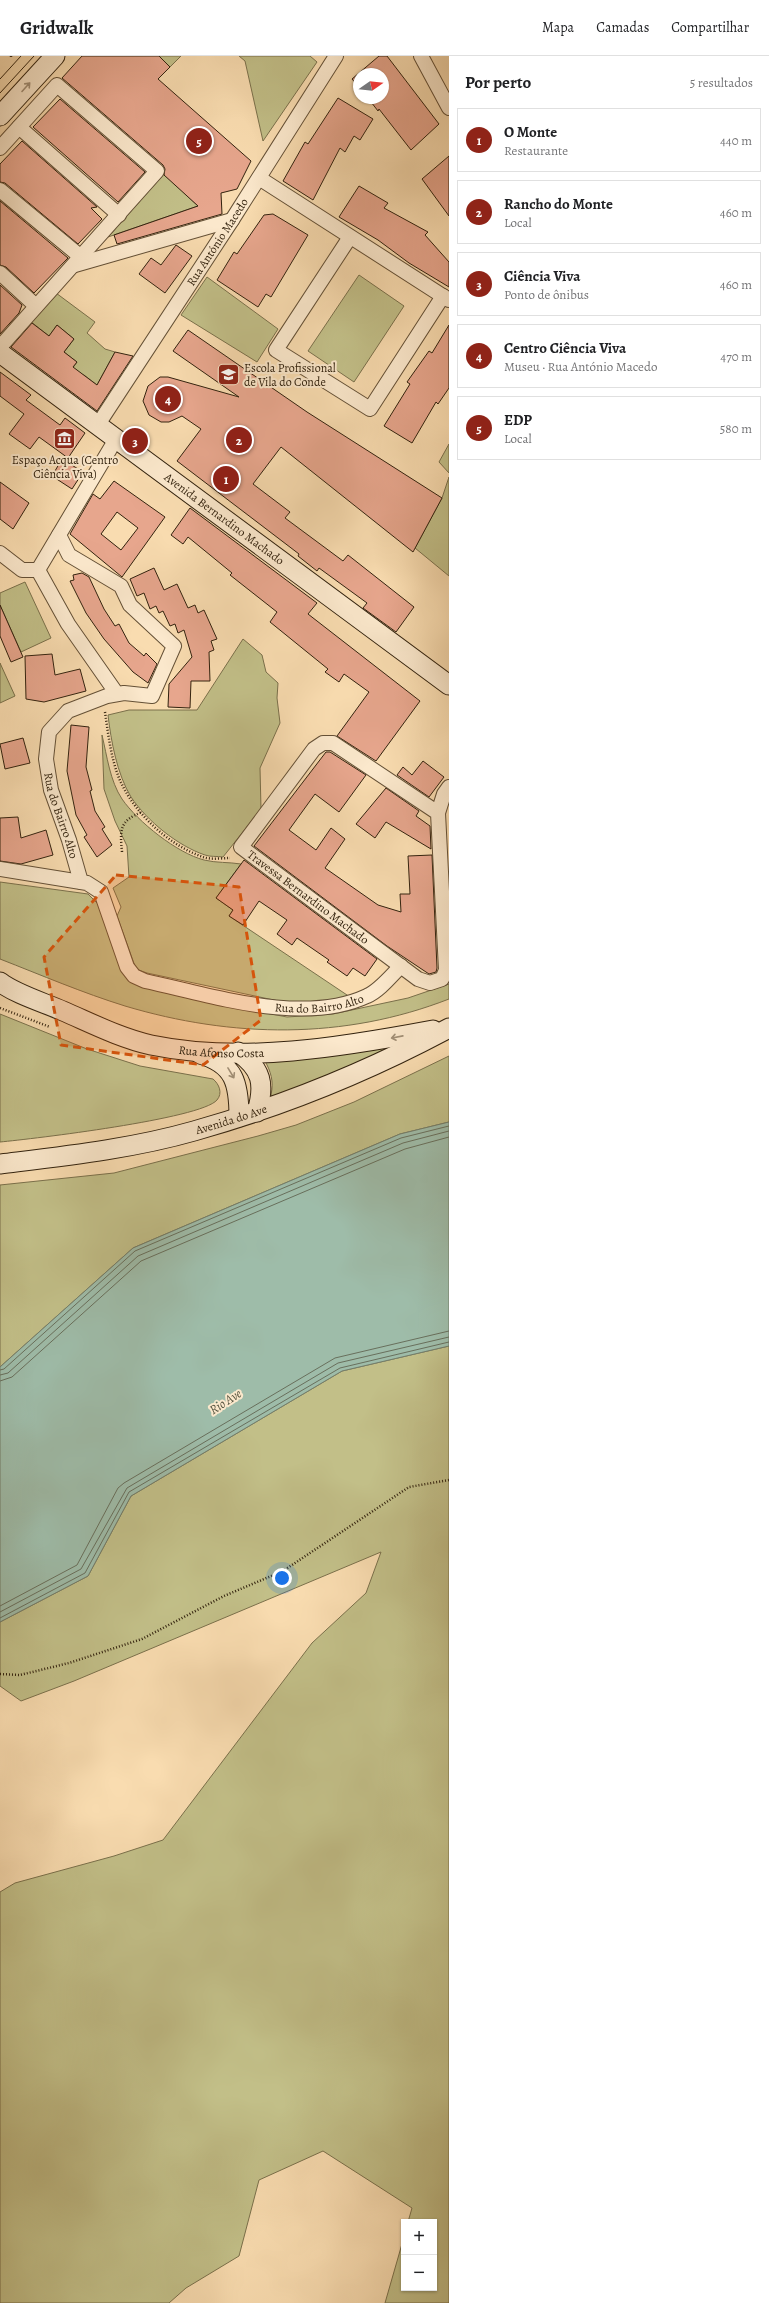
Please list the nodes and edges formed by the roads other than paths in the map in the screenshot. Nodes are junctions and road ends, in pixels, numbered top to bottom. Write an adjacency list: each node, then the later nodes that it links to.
1 (55, 56): 5 (street, one-way to 1)
2 (336, 56): 8 (street, Rua António Macedo)
3 (420, 56): 4 (street)
4 (449, 108)
5 (0, 116)
6 (19, 127): 7 (street); 10 (street); 10 (street)
7 (0, 148)
8 (259, 178): 11 (street, Rua António Macedo); 12 (street)
9 (0, 190): 13 (street)
10 (119, 215): 13 (street)
11 (232, 220): 13 (street); 19 (street, Rua António Macedo)
12 (350, 237): 15 (street); 15 (street)
13 (78, 261): 16 (street)
14 (0, 273): 16 (street)
15 (446, 298)
16 (36, 306): 17 (street)
17 (0, 347)
18 (0, 354): 19 (street, Avenida Bernardino Machado)
19 (97, 426): 20 (street, Avenida Bernardino Machado)
20 (116, 439): 21 (street); 24 (street, Avenida Bernardino Machado)
21 (59, 535): 23 (street); 25 (street)
22 (0, 553): 23 (street)
23 (38, 570): 25 (street)
24 (449, 685)
25 (110, 696): 29 (street, Rua do Bairro Alto)
26 (449, 787): 27 (street, Travessa Bernardino Machado)
27 (438, 813): 30 (street, Travessa Bernardino Machado); 30 (street, Travessa Bernardino Machado)
28 (0, 869): 29 (street)
29 (81, 882): 30 (street, Rua do Bairro Alto)
30 (401, 966)
31 (1, 984): 33 (street, Rua Afonso Costa)
32 (449, 1028): 34 (street, Rua Afonso Costa, one-way to 34); 35 (street, Avenida do Ave)
33 (185, 1050): 34 (street, Rua Afonso Costa); 36 (street, one-way to 36)
34 (238, 1052): 35 (street)
35 (257, 1112): 36 (street, Avenida do Ave)
36 (238, 1118): 37 (street, Avenida do Ave)
37 (0, 1164)

